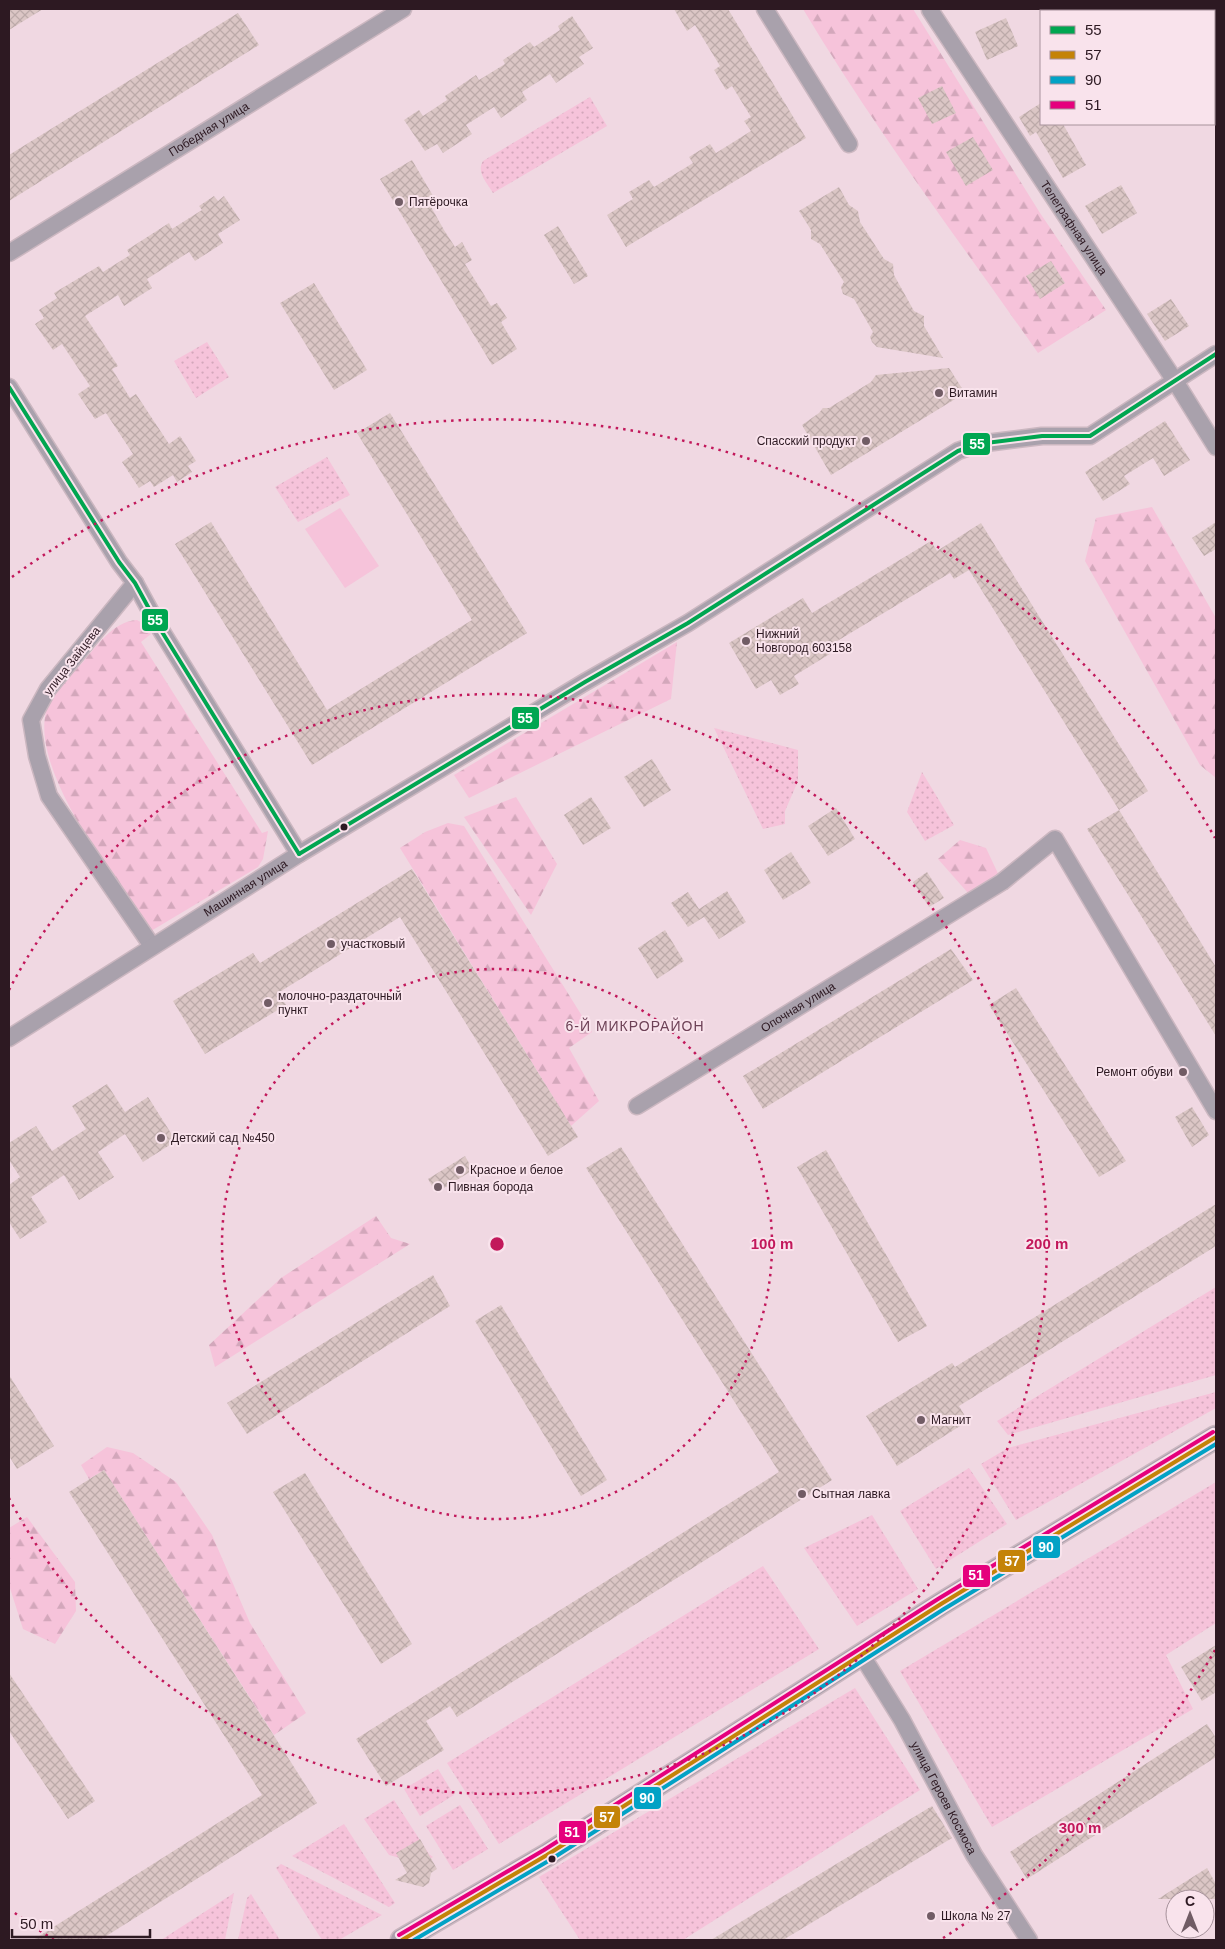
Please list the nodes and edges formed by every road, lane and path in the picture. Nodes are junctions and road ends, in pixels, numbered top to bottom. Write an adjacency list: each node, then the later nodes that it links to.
1 (403, 9): 5 (street, Победная улица)
2 (765, 9): 4 (street)
3 (930, 10): 7 (street, Телеграфная улица)
4 (849, 144)
5 (12, 251)
6 (1216, 354): 7 (street, Машинная улица)
7 (1175, 381): 9 (street, Телеграфная улица); 11 (street, Машинная улица)
8 (9, 387): 10 (street)
9 (1216, 447)
10 (135, 583): 11 (street); 12 (street, улица Зайцева)
11 (299, 854): 12 (street, Машинная улица)
12 (152, 946): 13 (street, Машинная улица)
13 (9, 1038)
14 (637, 1106): 15 (street, Опочная улица)
15 (1216, 1111)
16 (1216, 1436): 17 (street)
17 (862, 1654): 18 (street); 19 (street, улица Героев Космоса)
18 (402, 1940)
19 (1029, 1940)

